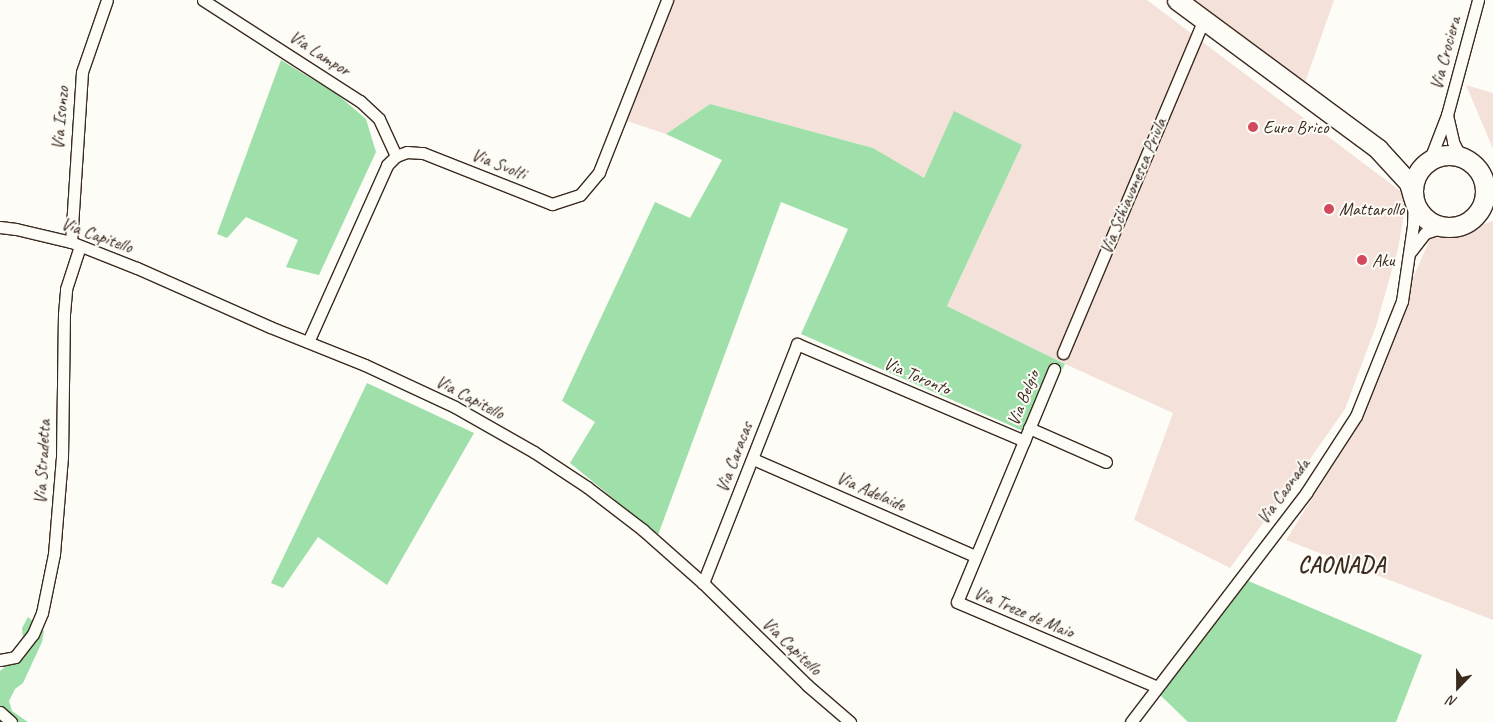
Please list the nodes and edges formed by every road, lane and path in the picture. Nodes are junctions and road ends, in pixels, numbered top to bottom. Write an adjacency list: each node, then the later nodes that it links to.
1 (107, 0): 17 (street, Via Isonzo)
2 (203, 0): 9 (street, Via Lampor)
3 (667, 0): 9 (street, Via Svolti)
4 (1177, 0): 6 (main road)
5 (1478, 0): 7 (street, Via Crociera)
6 (1204, 20): 8 (main road); 21 (street, Via Schiavonesca Priula)
7 (1447, 116): 10 (street, Via Crociera); 11 (street, Via Crociera)
8 (1378, 149): 11 (main road); 13 (main road)
9 (396, 156): 19 (street)
10 (1460, 156): 11 (main road); 12 (main road)
11 (1427, 161): 13 (main road)
12 (1489, 184): 14 (main road)
13 (1414, 198): 16 (main road); 18 (street, Via Caonada)
14 (1485, 214): 16 (main road)
15 (0, 227): 17 (street, Via Capitello)
16 (1444, 227): 18 (street, Via Caonada)
17 (75, 244): 19 (street, Via Capitello); 29 (street, Via Stradetta)
18 (1410, 253): 30 (street, Via Caonada)
19 (308, 342): 28 (street, Via Capitello)
20 (797, 344): 24 (street, Via Toronto); 25 (street, Via Caracas)
21 (1063, 353)
22 (1054, 369): 23 (street, Via Belgio)
23 (1029, 428): 24 (street, Via Belgio); 26 (street)
24 (1024, 441): 27 (street, Via Treze de Maio)
25 (753, 458): 27 (street, Via Adelaide); 28 (street, Via Caracas)
26 (1106, 462)
27 (975, 556): 30 (street, Via Treze de Maio)
28 (703, 583): 33 (street, Via Capitello)
29 (0, 660)
30 (1157, 687): 34 (street, Via Caonada)
31 (0, 712): 32 (street)
32 (11, 722)
33 (850, 722)
34 (1131, 722)

